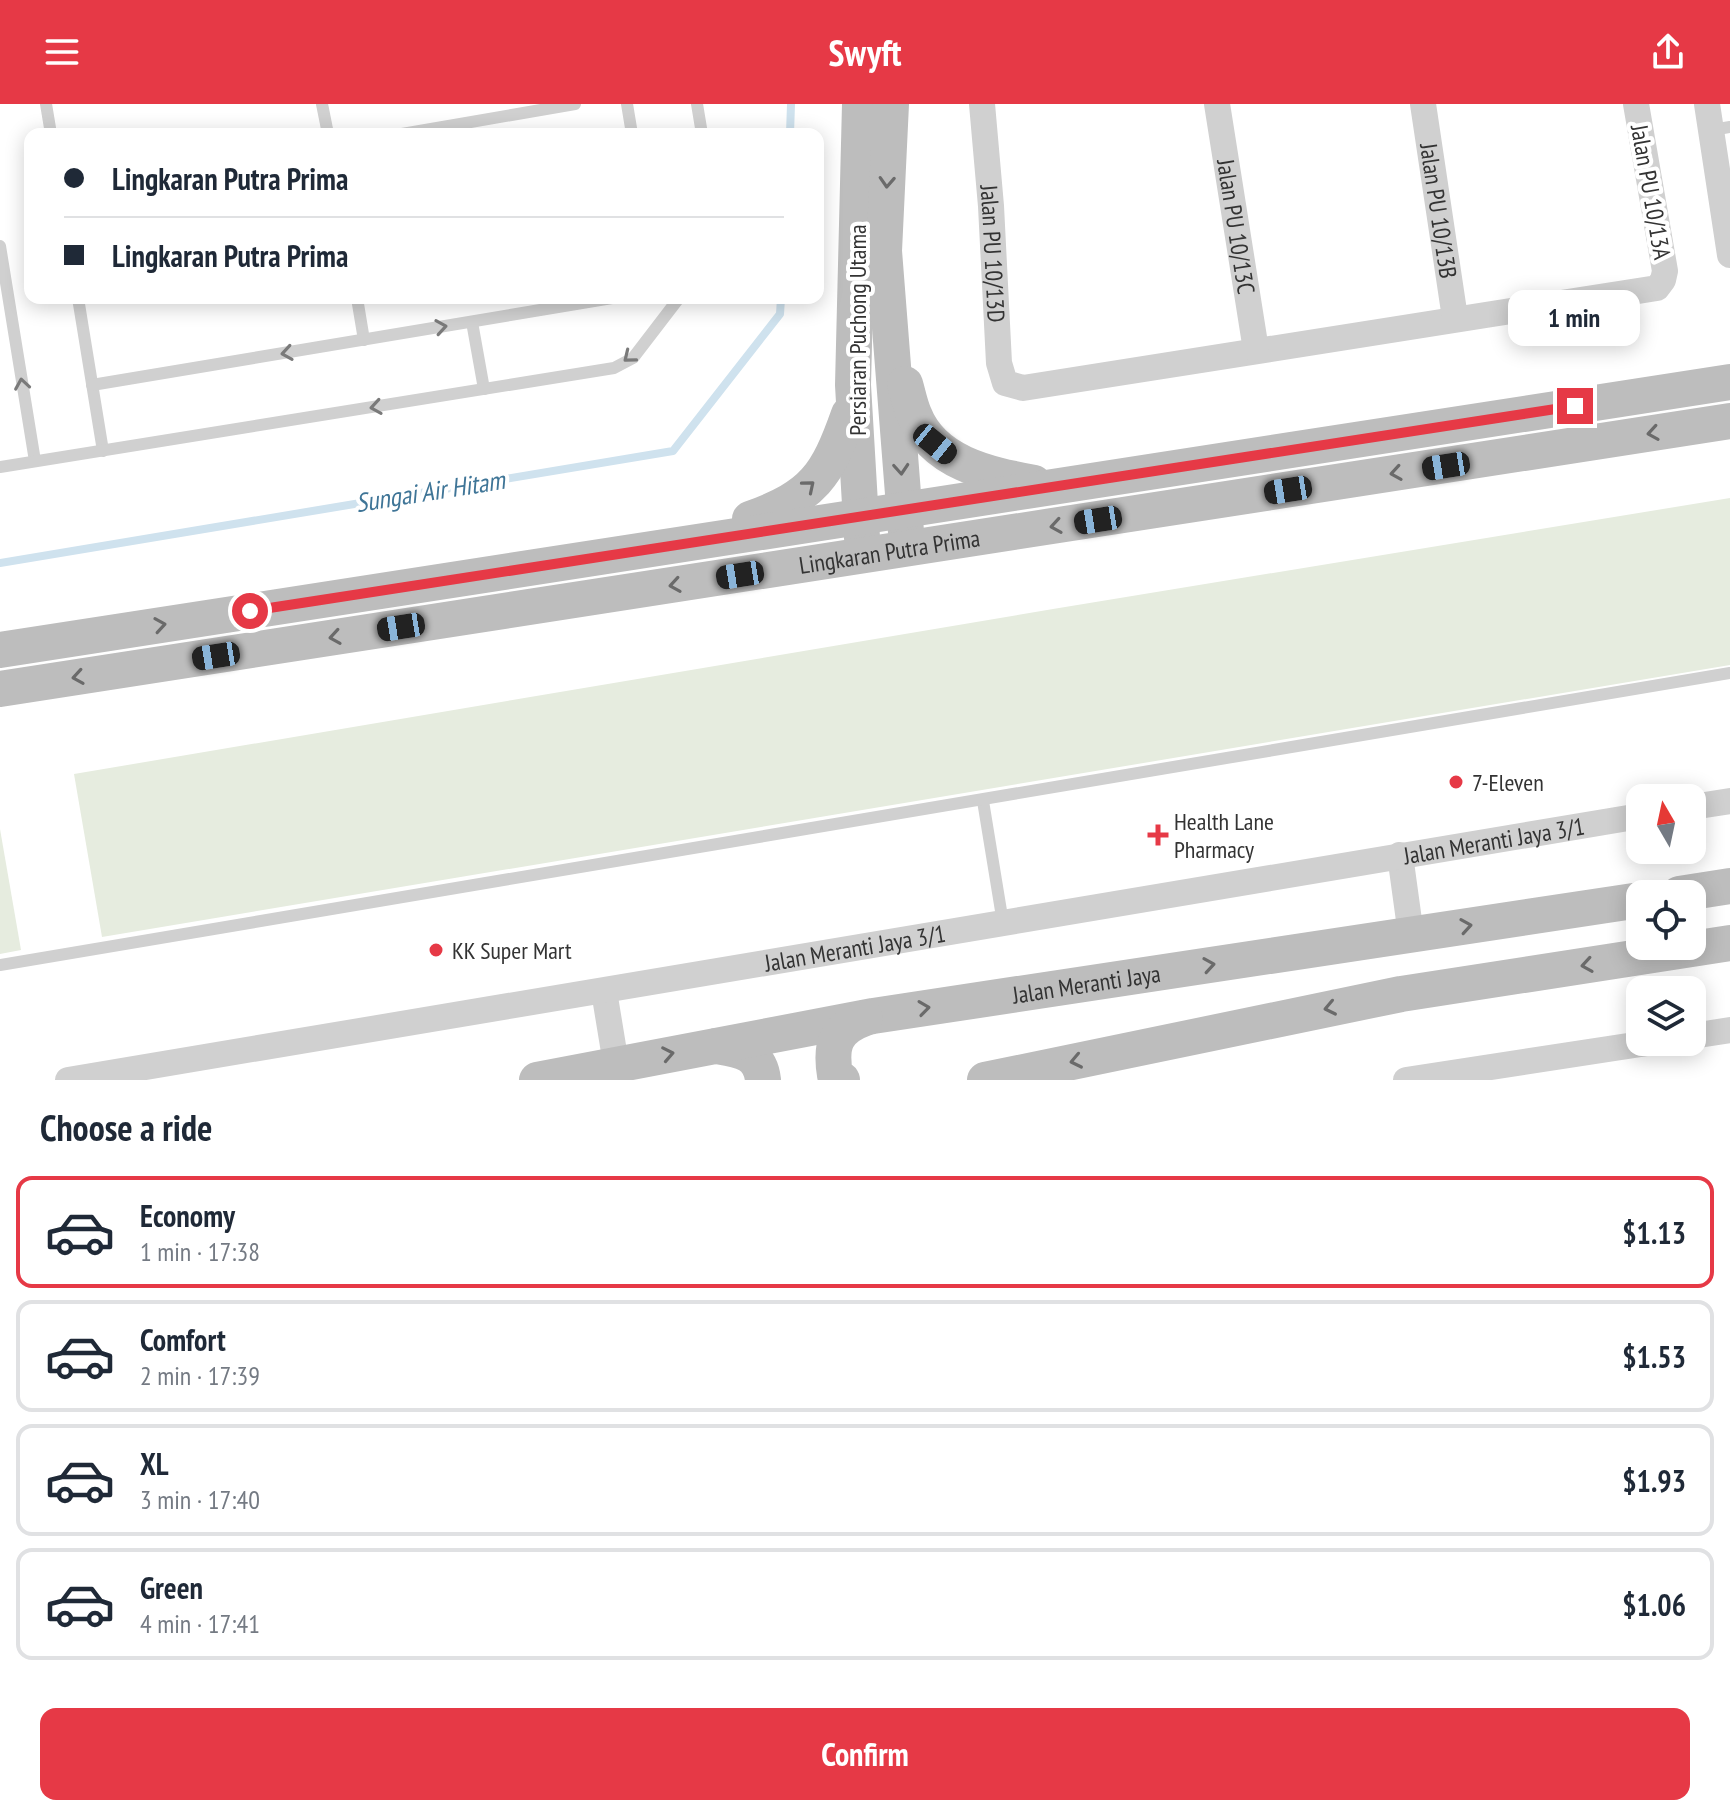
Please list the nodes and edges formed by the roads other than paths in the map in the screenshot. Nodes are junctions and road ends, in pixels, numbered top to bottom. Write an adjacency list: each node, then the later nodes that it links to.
1 (46, 104): 13 (lane)
2 (322, 104): 14 (lane)
3 (575, 104): 15 (lane)
4 (627, 104): 16 (lane)
5 (697, 104): 17 (lane)
6 (860, 104): 32 (main road, Persiaran Puchong Utama)
7 (891, 104): 26 (main road, Persiaran Puchong Utama, one-way to 26)
8 (982, 104): 28 (street, Jalan PU 10/13D)
9 (1217, 104): 28 (street, Jalan PU 10/13C)
10 (1423, 104): 24 (street, Jalan PU 10/13B)
11 (1636, 104): 24 (street, Jalan PU 10/13A)
12 (1716, 120): 19 (street)
13 (50, 128)
14 (327, 128)
15 (437, 128)
16 (631, 128)
17 (701, 128)
18 (0, 246): 35 (lane, one-way to 18)
19 (1730, 255)
20 (79, 304): 30 (lane)
21 (358, 304): 27 (lane)
22 (577, 304): 25 (lane)
23 (674, 304): 31 (lane, one-way to 31)
24 (1455, 318): 28 (street)
25 (472, 322): 27 (lane, one-way to 25); 31 (lane)
26 (890, 332): 37 (main road); 38 (main road, Persiaran Puchong Utama, one-way to 38)
27 (364, 340): 30 (lane, one-way to 30)
28 (1256, 350)
29 (1730, 382): 37 (main road, Lingkaran Putra Prima)
30 (92, 385): 34 (lane)
31 (484, 389): 34 (lane, one-way to 34)
32 (854, 399): 39 (main road, Persiaran Puchong Utama); 40 (main road, one-way to 32)
33 (1730, 421): 41 (main road, Lingkaran Putra Prima, one-way to 41)
34 (103, 451): 35 (lane)
35 (35, 461): 36 (lane)
36 (0, 467)
37 (1054, 487): 38 (main road, Lingkaran Putra Prima)
38 (904, 510): 39 (main road, Lingkaran Putra Prima); 41 (main road, Persiaran Puchong Utama)
39 (860, 515): 40 (main road, Lingkaran Putra Prima); 42 (main road, Persiaran Puchong Utama)
40 (689, 542): 43 (main road, Lingkaran Putra Prima, one-way to 40)
41 (908, 549): 42 (main road, Lingkaran Putra Prima)
42 (863, 556): 45 (main road, Lingkaran Putra Prima, one-way to 45)
43 (0, 650)
44 (1730, 673): 46 (lane)
45 (0, 689)
46 (983, 801): 54 (lane); 57 (lane)
47 (1730, 801): 48 (street)
48 (1706, 805)
49 (1626, 818): 50 (street, Jalan Meranti Jaya 3/1)
50 (1400, 855): 54 (street, Jalan Meranti Jaya 3/1); 55 (street)
51 (1730, 886): 52 (main road)
52 (1706, 890)
53 (1626, 902): 55 (main road, Jalan Meranti Jaya, one-way to 53)
54 (1003, 923): 58 (street, Jalan Meranti Jaya 3/1)
55 (1411, 935): 59 (main road, Jalan Meranti Jaya, one-way to 55)
56 (1726, 946): 69 (main road, one-way to 69)
57 (0, 965)
58 (604, 991): 64 (street); 65 (street, Jalan Meranti Jaya 3/1)
59 (873, 1016): 62 (main road, Jalan Meranti Jaya); 68 (main road)
60 (1730, 1030): 61 (street)
61 (1706, 1034)
62 (714, 1045): 64 (main road, Jalan Meranti Jaya, one-way to 62); 67 (main road)
63 (1626, 1046): 70 (street)
64 (616, 1064): 66 (main road, Jalan Meranti Jaya)
65 (68, 1080)
66 (537, 1080)
67 (763, 1080)
68 (842, 1080)
69 (985, 1080)
70 (1406, 1080)

